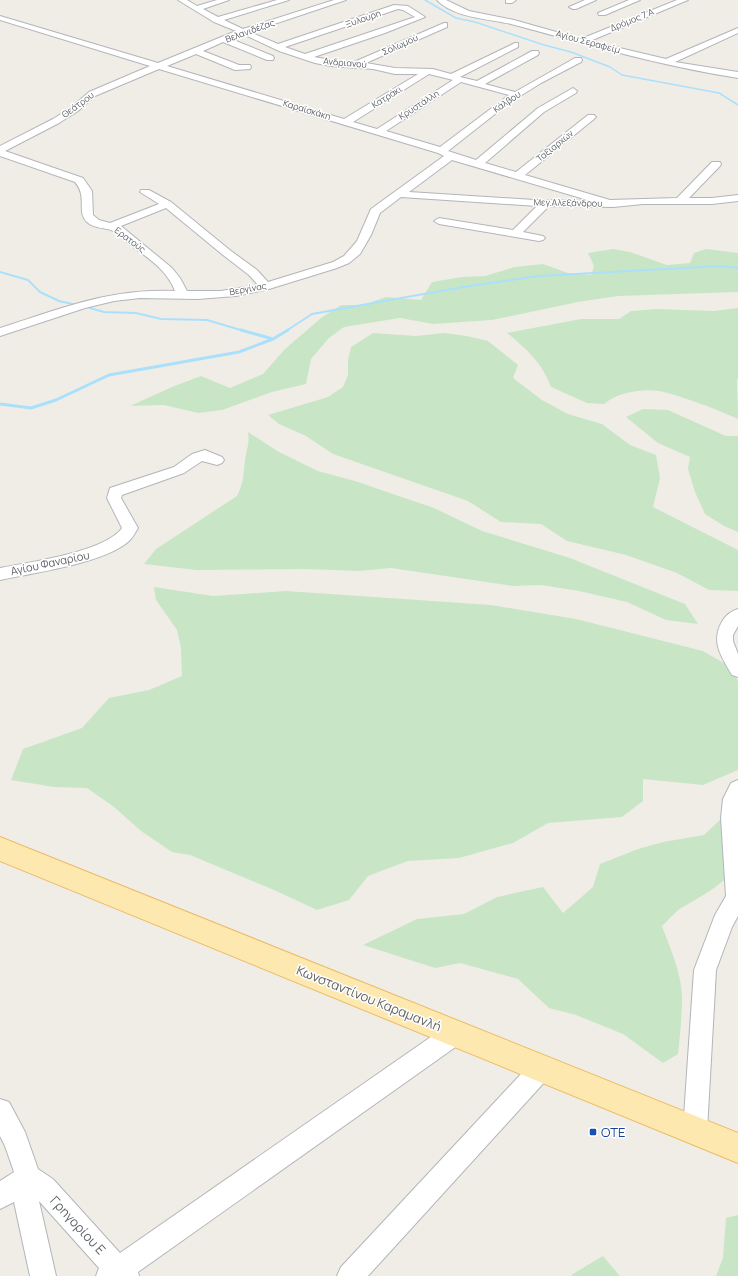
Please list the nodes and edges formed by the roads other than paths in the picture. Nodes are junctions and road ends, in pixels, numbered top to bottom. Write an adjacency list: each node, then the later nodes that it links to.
1 (182, 0): 9 (street, Ανδριανού)
2 (225, 0): 9 (street)
3 (285, 0): 13 (street)
4 (342, 0): 16 (street, Βελανιδέζας)
5 (441, 0): 18 (street, Αγίου Σεραφείμ)
6 (592, 0): 10 (street)
7 (636, 0): 11 (street)
8 (684, 0): 18 (street, Δρόμος 7 Α)
9 (196, 8): 13 (street, Ανδριανού)
10 (573, 8)
11 (602, 13)
12 (0, 18): 28 (street, Καραϊσκάκη)
13 (217, 20): 16 (street, Ανδριανού)
14 (444, 25): 27 (street, Σολωμού)
15 (738, 30): 26 (street)
16 (244, 31): 17 (street, Βελανιδέζας); 20 (street, Ανδριανού)
17 (225, 40): 21 (street, Βελανιδέζας); 24 (street)
18 (582, 42): 26 (street, Αγίου Σεραφείμ)
19 (515, 45): 32 (street, Κρυστάλλη)
20 (278, 47): 23 (street, Ανδριανού); 23 (street, Ξυλούρη)
21 (197, 51): 28 (street, Βελανιδέζας); 29 (street)
22 (535, 52): 33 (street)
23 (305, 57): 27 (street, Ανδριανού)
24 (270, 58)
25 (578, 60): 35 (street, Κάλβου)
26 (667, 62): 31 (street, Αγίου Σεραφείμ)
27 (357, 64): 30 (street, Ανδριανού)
28 (159, 66): 37 (street, Καραϊσκάκη); 40 (street, Θεάτρου)
29 (248, 67)
30 (427, 72): 32 (street, Ανδριανού); 37 (street, Κατράκι)
31 (738, 75)
32 (456, 78): 33 (street, Ανδριανού); 38 (street, Κρυστάλλη)
33 (478, 84): 35 (street, Ανδριανού)
34 (573, 90): 42 (street)
35 (517, 95): 39 (street, Κάλβου)
36 (591, 117): 44 (street, Ταξιαρχών)
37 (346, 122): 38 (street, Καραϊσκάκη)
38 (378, 132): 39 (street, Καραϊσκάκη)
39 (441, 151): 41 (street, Καραϊσκάκη)
40 (0, 152): 53 (street, Ερατούς)
41 (451, 156): 42 (street, Καραϊσκάκη); 46 (street, Βεργίνας)
42 (479, 164): 44 (street, Καραϊσκάκη)
43 (716, 164): 48 (street)
44 (519, 175): 51 (street, Καραϊσκάκη)
45 (145, 192): 49 (street)
46 (398, 194): 50 (street, Μεγ.Αλεξάνδρου); 56 (street, Βεργίνας)
47 (738, 198): 48 (street, Μεγ.Αλεξάνδρου)
48 (679, 202): 51 (street, Μεγ.Αλεξάνδρου)
49 (167, 204): 53 (street); 56 (street)
50 (545, 204): 51 (street, Μεγ.Αλεξάνδρου); 54 (street)
51 (613, 204)
52 (439, 221): 54 (street)
53 (112, 226): 57 (street, Ερατούς)
54 (515, 234): 55 (street)
55 (539, 238)
56 (266, 287): 57 (street, Βεργίνας)
57 (182, 294): 58 (street, Βεργίνας)
58 (0, 332)
59 (217, 460): 60 (street, Αγίου Φαναρίου)
60 (0, 574)
61 (738, 615): 62 (street)
62 (738, 670)
63 (738, 789): 65 (street)
64 (0, 849): 66 (main road, Κωνσταντίνου Καραμανλή)
65 (737, 898): 69 (street)
66 (456, 1033): 67 (main road, Κωνσταντίνου Καραμανλή); 73 (street)
67 (542, 1068): 69 (main road, Κωνσταντίνου Καραμανλή); 75 (street)
68 (0, 1111): 71 (street)
69 (695, 1131): 70 (main road, Κωνσταντίνου Καραμανλή)
70 (738, 1148)
71 (28, 1176): 72 (street); 73 (street, Γρηγορίου Ε); 74 (street)
72 (0, 1196)
73 (118, 1274)
74 (43, 1276)
75 (350, 1276)

